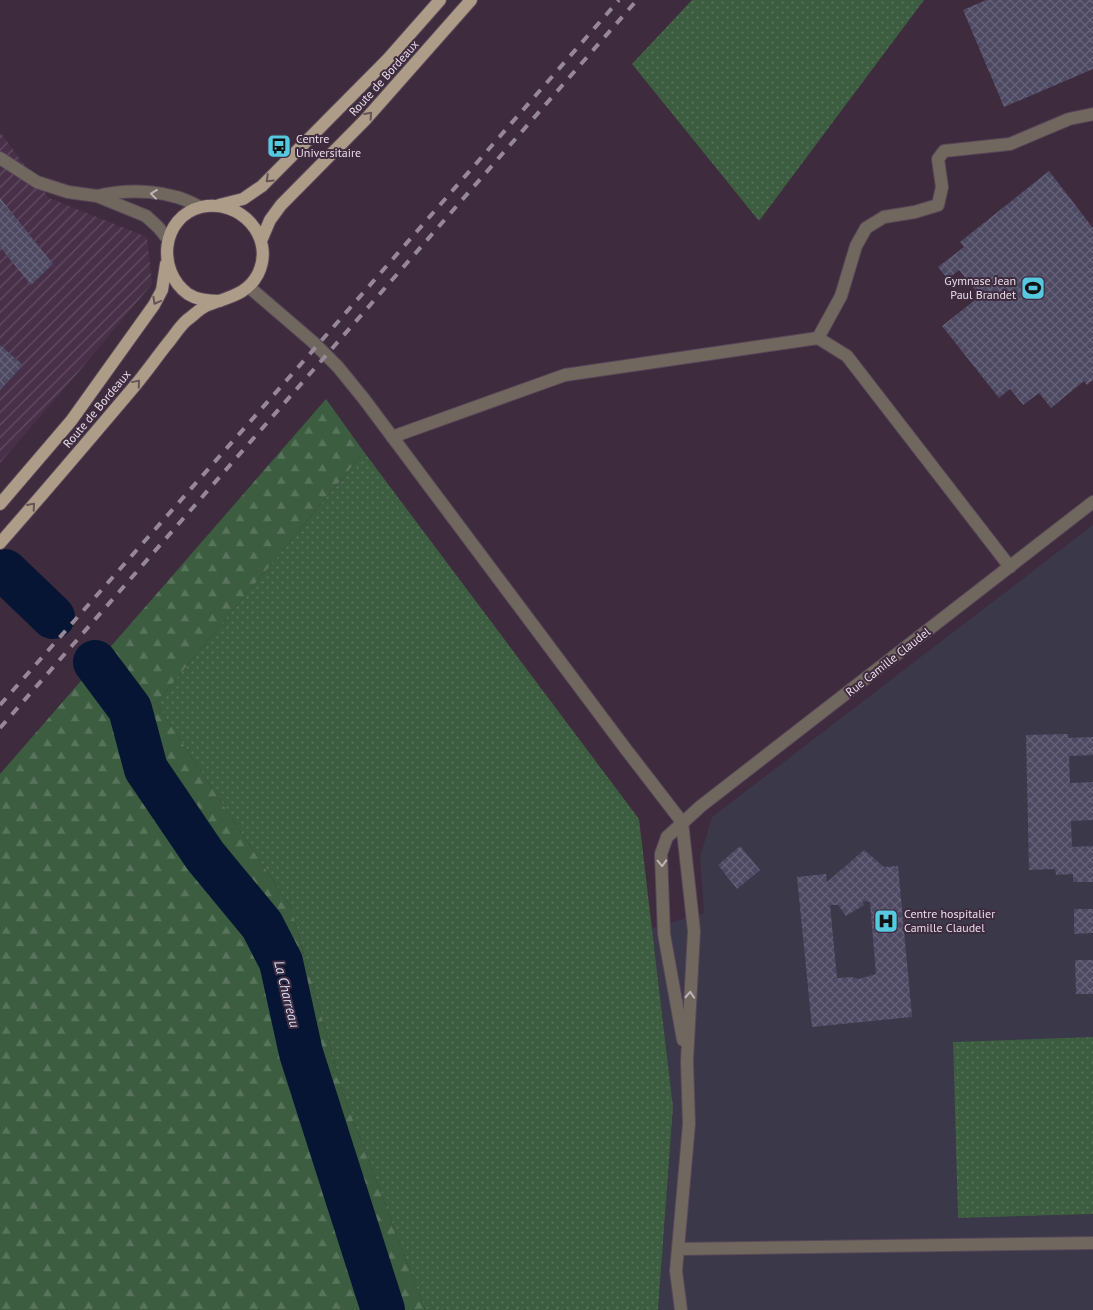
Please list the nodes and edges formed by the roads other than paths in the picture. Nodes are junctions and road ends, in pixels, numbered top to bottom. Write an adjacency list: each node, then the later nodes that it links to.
1 (440, 0): 6 (main road, Route de Bordeaux, one-way to 6)
2 (470, 0): 9 (main road, Route de Bordeaux, one-way to 2)
3 (1093, 114): 13 (street)
4 (0, 158): 5 (street)
5 (98, 196): 7 (street, one-way to 5); 8 (street)
6 (215, 206): 7 (main road); 9 (main road)
7 (200, 208): 8 (main road)
8 (168, 239): 10 (main road)
9 (261, 242): 11 (main road)
10 (166, 254): 12 (main road); 16 (main road, Route de Bordeaux, one-way to 16)
11 (249, 287): 12 (main road); 14 (street)
12 (220, 301): 17 (main road, Route de Bordeaux, one-way to 12)
13 (818, 338): 14 (street); 18 (street)
14 (392, 437): 19 (street)
15 (1093, 502): 18 (street, Rue Camille Claudel)
16 (0, 504)
17 (0, 543)
18 (1010, 567): 19 (street, Rue Camille Claudel)
19 (682, 822): 20 (street, one-way to 19); 20 (street, Rue Camille Claudel, one-way to 20)
20 (687, 1061): 22 (street)
21 (1093, 1243): 22 (street)
22 (678, 1249): 23 (street)
23 (681, 1310)

